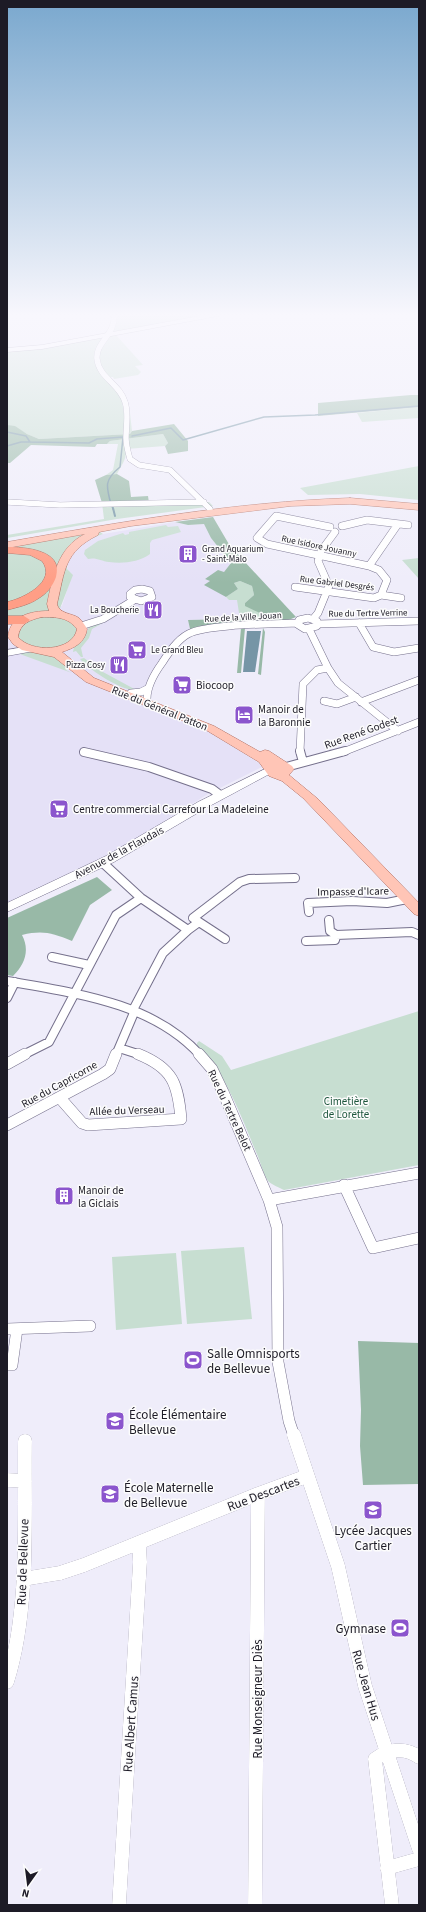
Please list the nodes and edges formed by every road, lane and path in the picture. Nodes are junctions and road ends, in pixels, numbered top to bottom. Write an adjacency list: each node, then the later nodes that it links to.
1 (125, 404): 4 (street)
2 (7, 502): 4 (street)
3 (419, 503): 4 (main road)
4 (207, 506): 10 (main road)
5 (419, 506): 6 (main road)
6 (144, 521): 10 (main road); 19 (main road)
7 (398, 524): 8 (street); 9 (street); 12 (street)
8 (408, 525)
9 (332, 530): 11 (street); 11 (street, Rue Isidore Jouanny)
10 (7, 544): 18 (highway)
11 (319, 555): 12 (street, Rue Isidore Jouanny); 14 (street)
12 (369, 566): 15 (street, Rue Isidore Jouanny)
13 (295, 587): 14 (street, Rue Gabriel Desgrés)
14 (328, 591): 15 (street, Rue Gabriel Desgrés); 21 (street)
15 (381, 595): 16 (street, Rue Gabriel Desgrés)
16 (401, 598)
17 (134, 600): 26 (street)
18 (7, 606)
19 (59, 614): 20 (main road); 26 (main road)
20 (24, 620): 25 (highway)
21 (316, 621): 23 (street, Rue du Tertre Verrine); 24 (street, Rue du Tertre Verrine); 27 (street)
22 (419, 621): 24 (street, Rue du Tertre Verrine)
23 (297, 623): 27 (street); 34 (street, Rue de la Ville Jouan)
24 (359, 623): 29 (street)
25 (9, 625): 30 (main road)
26 (81, 626): 28 (main road)
27 (309, 629): 32 (street)
28 (70, 646): 31 (main road); 34 (main road, Rue du Général Patton)
29 (419, 648)
30 (13, 649): 31 (main road)
31 (49, 651): 41 (main road, Rue du Général Patton)
32 (328, 668): 35 (street); 40 (street)
33 (419, 680): 35 (street)
34 (147, 694): 41 (main road, Rue du Général Patton)
35 (359, 699): 36 (street); 38 (street)
36 (324, 701)
37 (419, 722): 38 (street, Rue René Godest)
38 (398, 731): 40 (street, Rue René Godest)
39 (84, 752): 42 (street)
40 (303, 762): 41 (street, Rue René Godest)
41 (279, 770): 42 (street, Avenue de la Flaudais); 46 (main road, Rue du Général Patton)
42 (224, 793): 43 (street, Avenue de la Flaudais)
43 (103, 863): 45 (street); 47 (street, Avenue de la Flaudais)
44 (295, 878): 51 (street)
45 (141, 898): 52 (street); 58 (street)
46 (407, 899): 48 (main road, Rue du Général Patton); 49 (street, Impasse d'Icare)
47 (7, 908)
48 (419, 911)
49 (309, 912)
50 (329, 920): 54 (street)
51 (199, 922): 52 (street, Rue du Capricorne); 55 (street)
52 (188, 930): 62 (street, Rue du Capricorne)
53 (419, 935): 54 (street)
54 (336, 936): 56 (street)
55 (225, 939)
56 (306, 941)
57 (52, 957): 58 (street)
58 (88, 965): 60 (street)
59 (11, 981): 60 (street, Rue du Tertre Belot); 61 (street)
60 (74, 993): 62 (street, Rue du Tertre Belot); 64 (street)
61 (7, 998)
62 (134, 1012): 63 (street, Rue du Capricorne); 69 (street, Rue du Tertre Belot)
63 (119, 1048): 65 (street, Rue du Capricorne); 65 (street, Allée du Verseau)
64 (7, 1064)
65 (60, 1098): 66 (street, Rue du Capricorne)
66 (7, 1125)
67 (418, 1174): 68 (street)
68 (344, 1185): 69 (street); 70 (street)
69 (269, 1200): 75 (street, Rue Descartes)
70 (419, 1238)
71 (90, 1326): 72 (street)
72 (12, 1329): 73 (street)
73 (7, 1365)
74 (25, 1441): 77 (street, Rue de Bellevue)
75 (307, 1476): 78 (street, Rue Descartes); 82 (street, Rue Jean Hus)
76 (7, 1480): 77 (street)
77 (25, 1481): 80 (street, Rue de Bellevue)
78 (258, 1494): 79 (street, Rue Descartes); 88 (street, Rue Monseigneur Diès)
79 (139, 1544): 80 (street, Rue Descartes); 87 (street, Rue Albert Camus)
80 (23, 1579): 81 (street, Rue de Bellevue)
81 (7, 1682)
82 (388, 1753): 83 (street); 84 (street, Rue Jean Hus); 86 (street)
83 (419, 1757)
84 (419, 1849)
85 (419, 1859): 86 (street)
86 (387, 1868): 89 (street)
87 (119, 1905)
88 (255, 1905)
89 (392, 1905)

